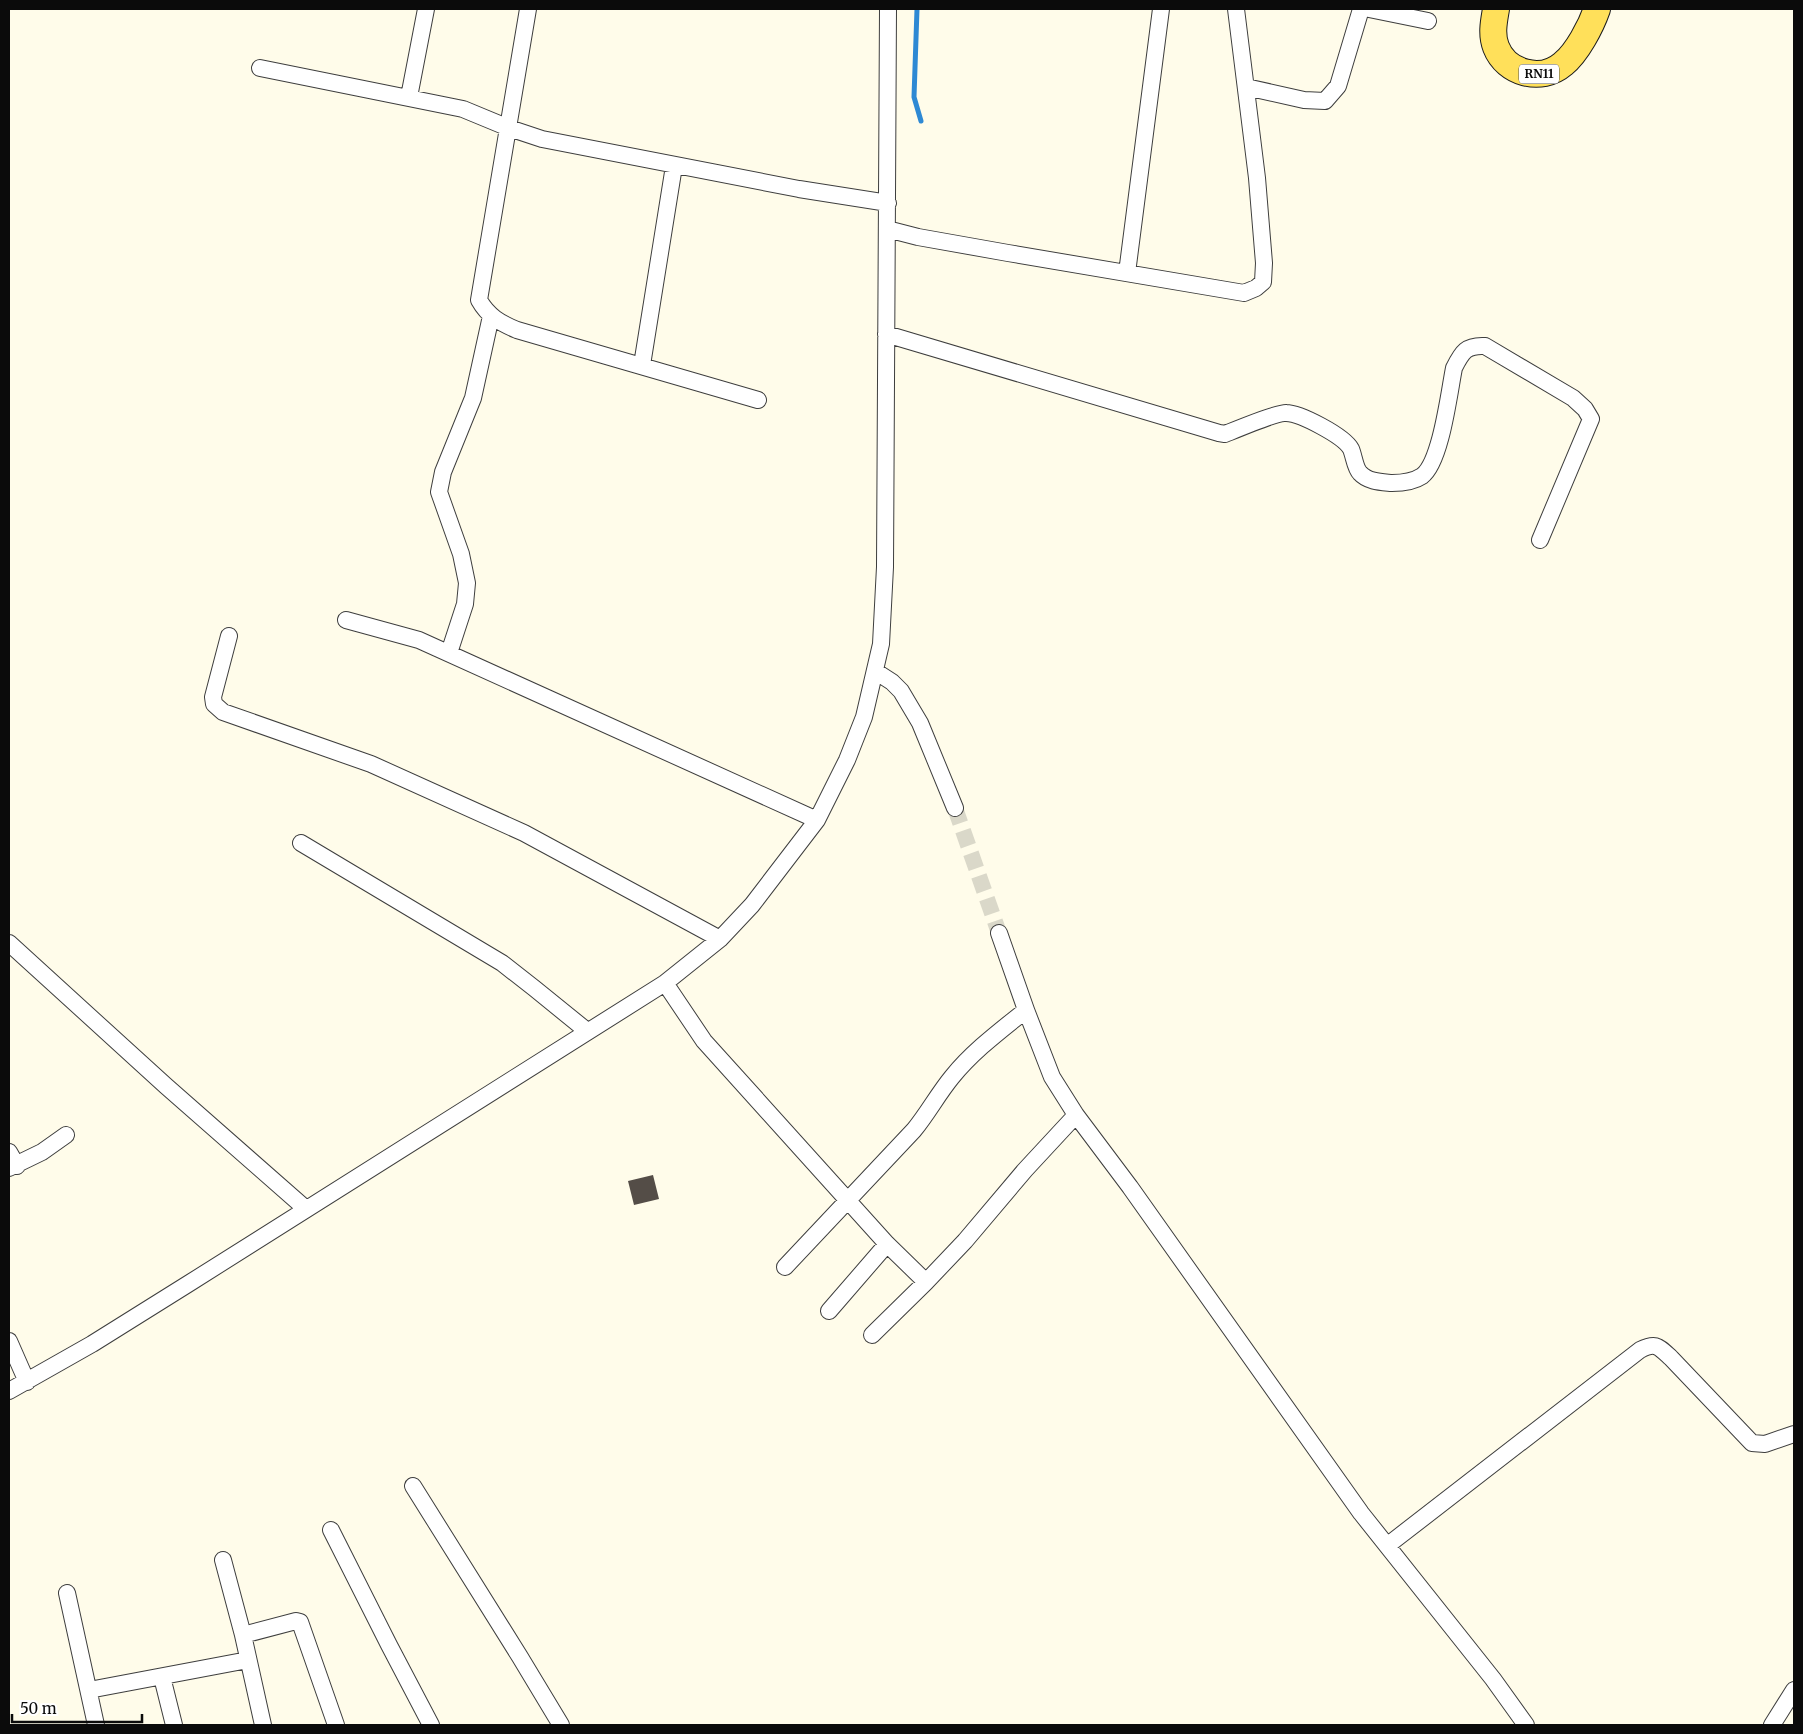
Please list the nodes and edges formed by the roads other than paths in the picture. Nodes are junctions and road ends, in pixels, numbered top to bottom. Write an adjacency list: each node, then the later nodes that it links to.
1 (426, 9): 13 (street)
2 (528, 9): 14 (street)
3 (888, 9): 16 (street)
4 (1161, 9): 18 (street)
5 (1236, 9): 12 (street)
6 (1361, 9): 12 (street)
7 (1369, 9): 10 (street)
8 (1496, 9): 9 (main road, RN11)
9 (1597, 9)
10 (1428, 21)
11 (260, 68): 13 (street)
12 (1246, 87): 18 (street)
13 (409, 97): 14 (street)
14 (509, 128): 15 (street); 19 (street)
15 (674, 166): 16 (street); 21 (street)
16 (888, 203): 17 (street)
17 (887, 229): 18 (street); 20 (street)
18 (1127, 273)
19 (491, 316): 21 (street); 26 (street)
20 (886, 334): 23 (street); 27 (street)
21 (642, 365): 22 (street)
22 (758, 400)
23 (1540, 540)
24 (346, 620): 26 (street)
25 (229, 636): 32 (street)
26 (449, 653): 29 (street)
27 (875, 671): 28 (street); 29 (street)
28 (955, 808)
29 (817, 820): 32 (street)
30 (300, 843): 36 (street)
31 (999, 933): 35 (street)
32 (720, 939): 34 (street)
33 (9, 943): 41 (street)
34 (664, 983): 36 (street); 40 (street)
35 (1026, 1010): 37 (street); 40 (street)
36 (587, 1031): 41 (street)
37 (1076, 1116): 44 (street); 53 (street)
38 (66, 1135): 39 (street)
39 (11, 1162)
40 (848, 1200): 42 (street); 43 (street)
41 (306, 1209): 48 (street)
42 (887, 1244): 44 (street); 45 (street)
43 (785, 1267)
44 (926, 1282): 46 (street)
45 (829, 1311)
46 (872, 1335)
47 (9, 1341): 48 (street)
48 (27, 1382): 49 (street)
49 (9, 1391)
50 (1794, 1434): 53 (street)
51 (413, 1486): 66 (street)
52 (332, 1530): 65 (street)
53 (1388, 1545): 67 (street)
54 (223, 1560): 56 (street)
55 (67, 1593): 59 (street)
56 (243, 1635): 57 (street); 64 (street)
57 (248, 1660): 58 (street); 63 (street)
58 (162, 1677): 59 (street); 62 (street)
59 (89, 1690): 61 (street)
60 (1794, 1690): 68 (street)
61 (96, 1725)
62 (174, 1725)
63 (263, 1725)
64 (336, 1725)
65 (431, 1725)
66 (561, 1725)
67 (1526, 1725)
68 (1772, 1725)

